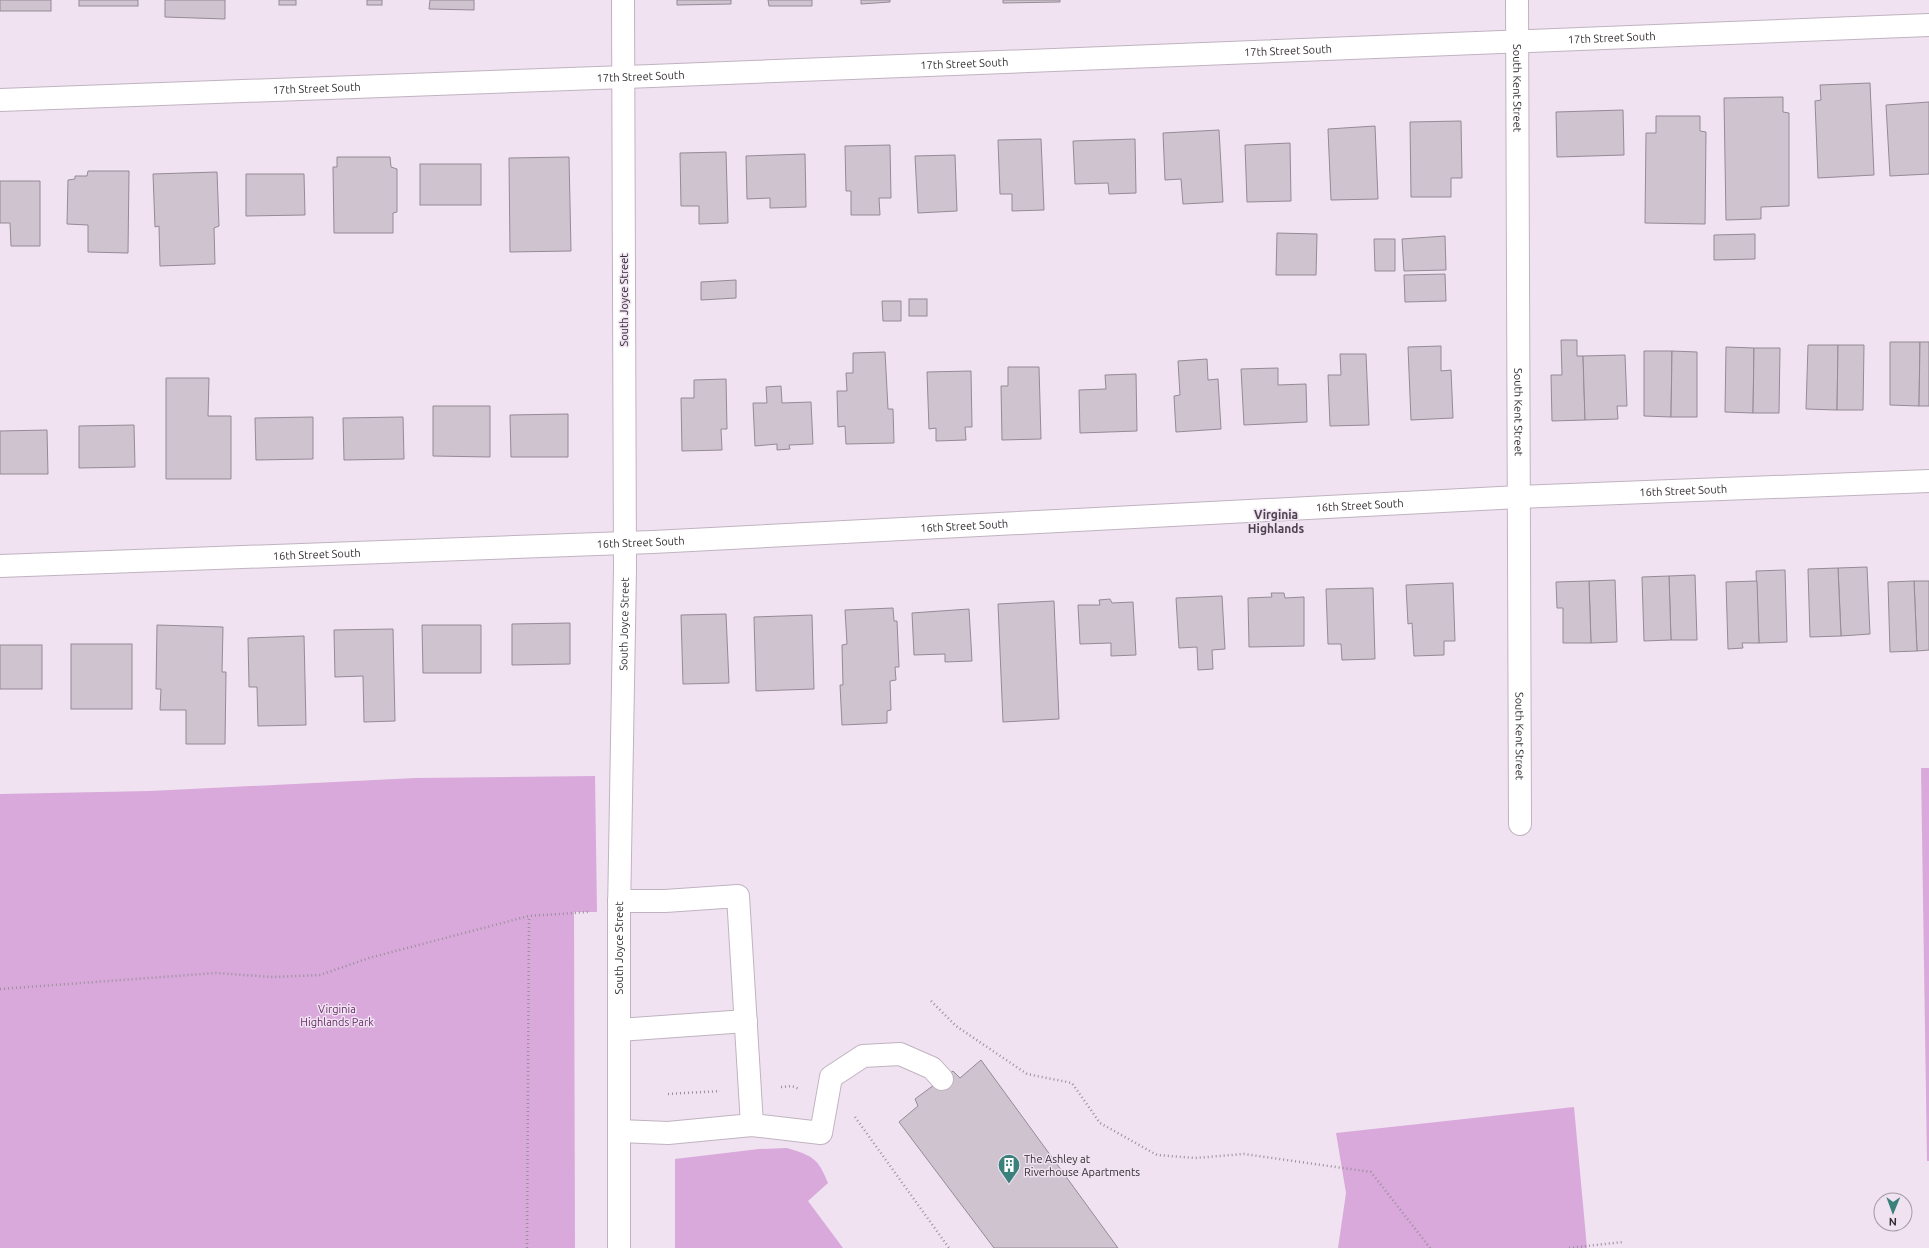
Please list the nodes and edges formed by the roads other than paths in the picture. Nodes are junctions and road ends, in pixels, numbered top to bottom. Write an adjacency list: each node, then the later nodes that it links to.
1 (623, 0): 5 (street, South Joyce Street)
2 (1517, 0): 4 (street, South Kent Street)
3 (1929, 25): 4 (street, 17th Street South)
4 (1518, 42): 5 (street, 17th Street South); 8 (street, South Kent Street)
5 (623, 77): 6 (street, 17th Street South); 9 (street, South Joyce Street)
6 (0, 100)
7 (1929, 481): 8 (street, 16th Street South)
8 (1518, 497): 9 (street, 16th Street South); 11 (street, South Kent Street)
9 (625, 543): 10 (street, 16th Street South); 12 (street, South Joyce Street)
10 (0, 566)
11 (1520, 824)
12 (619, 901): 13 (street); 14 (street, South Joyce Street)
13 (746, 1021): 14 (street); 16 (street)
14 (619, 1030): 17 (street, South Joyce Street)
15 (942, 1079): 16 (street)
16 (752, 1125): 17 (street)
17 (619, 1131): 18 (street, South Joyce Street)
18 (619, 1248)

